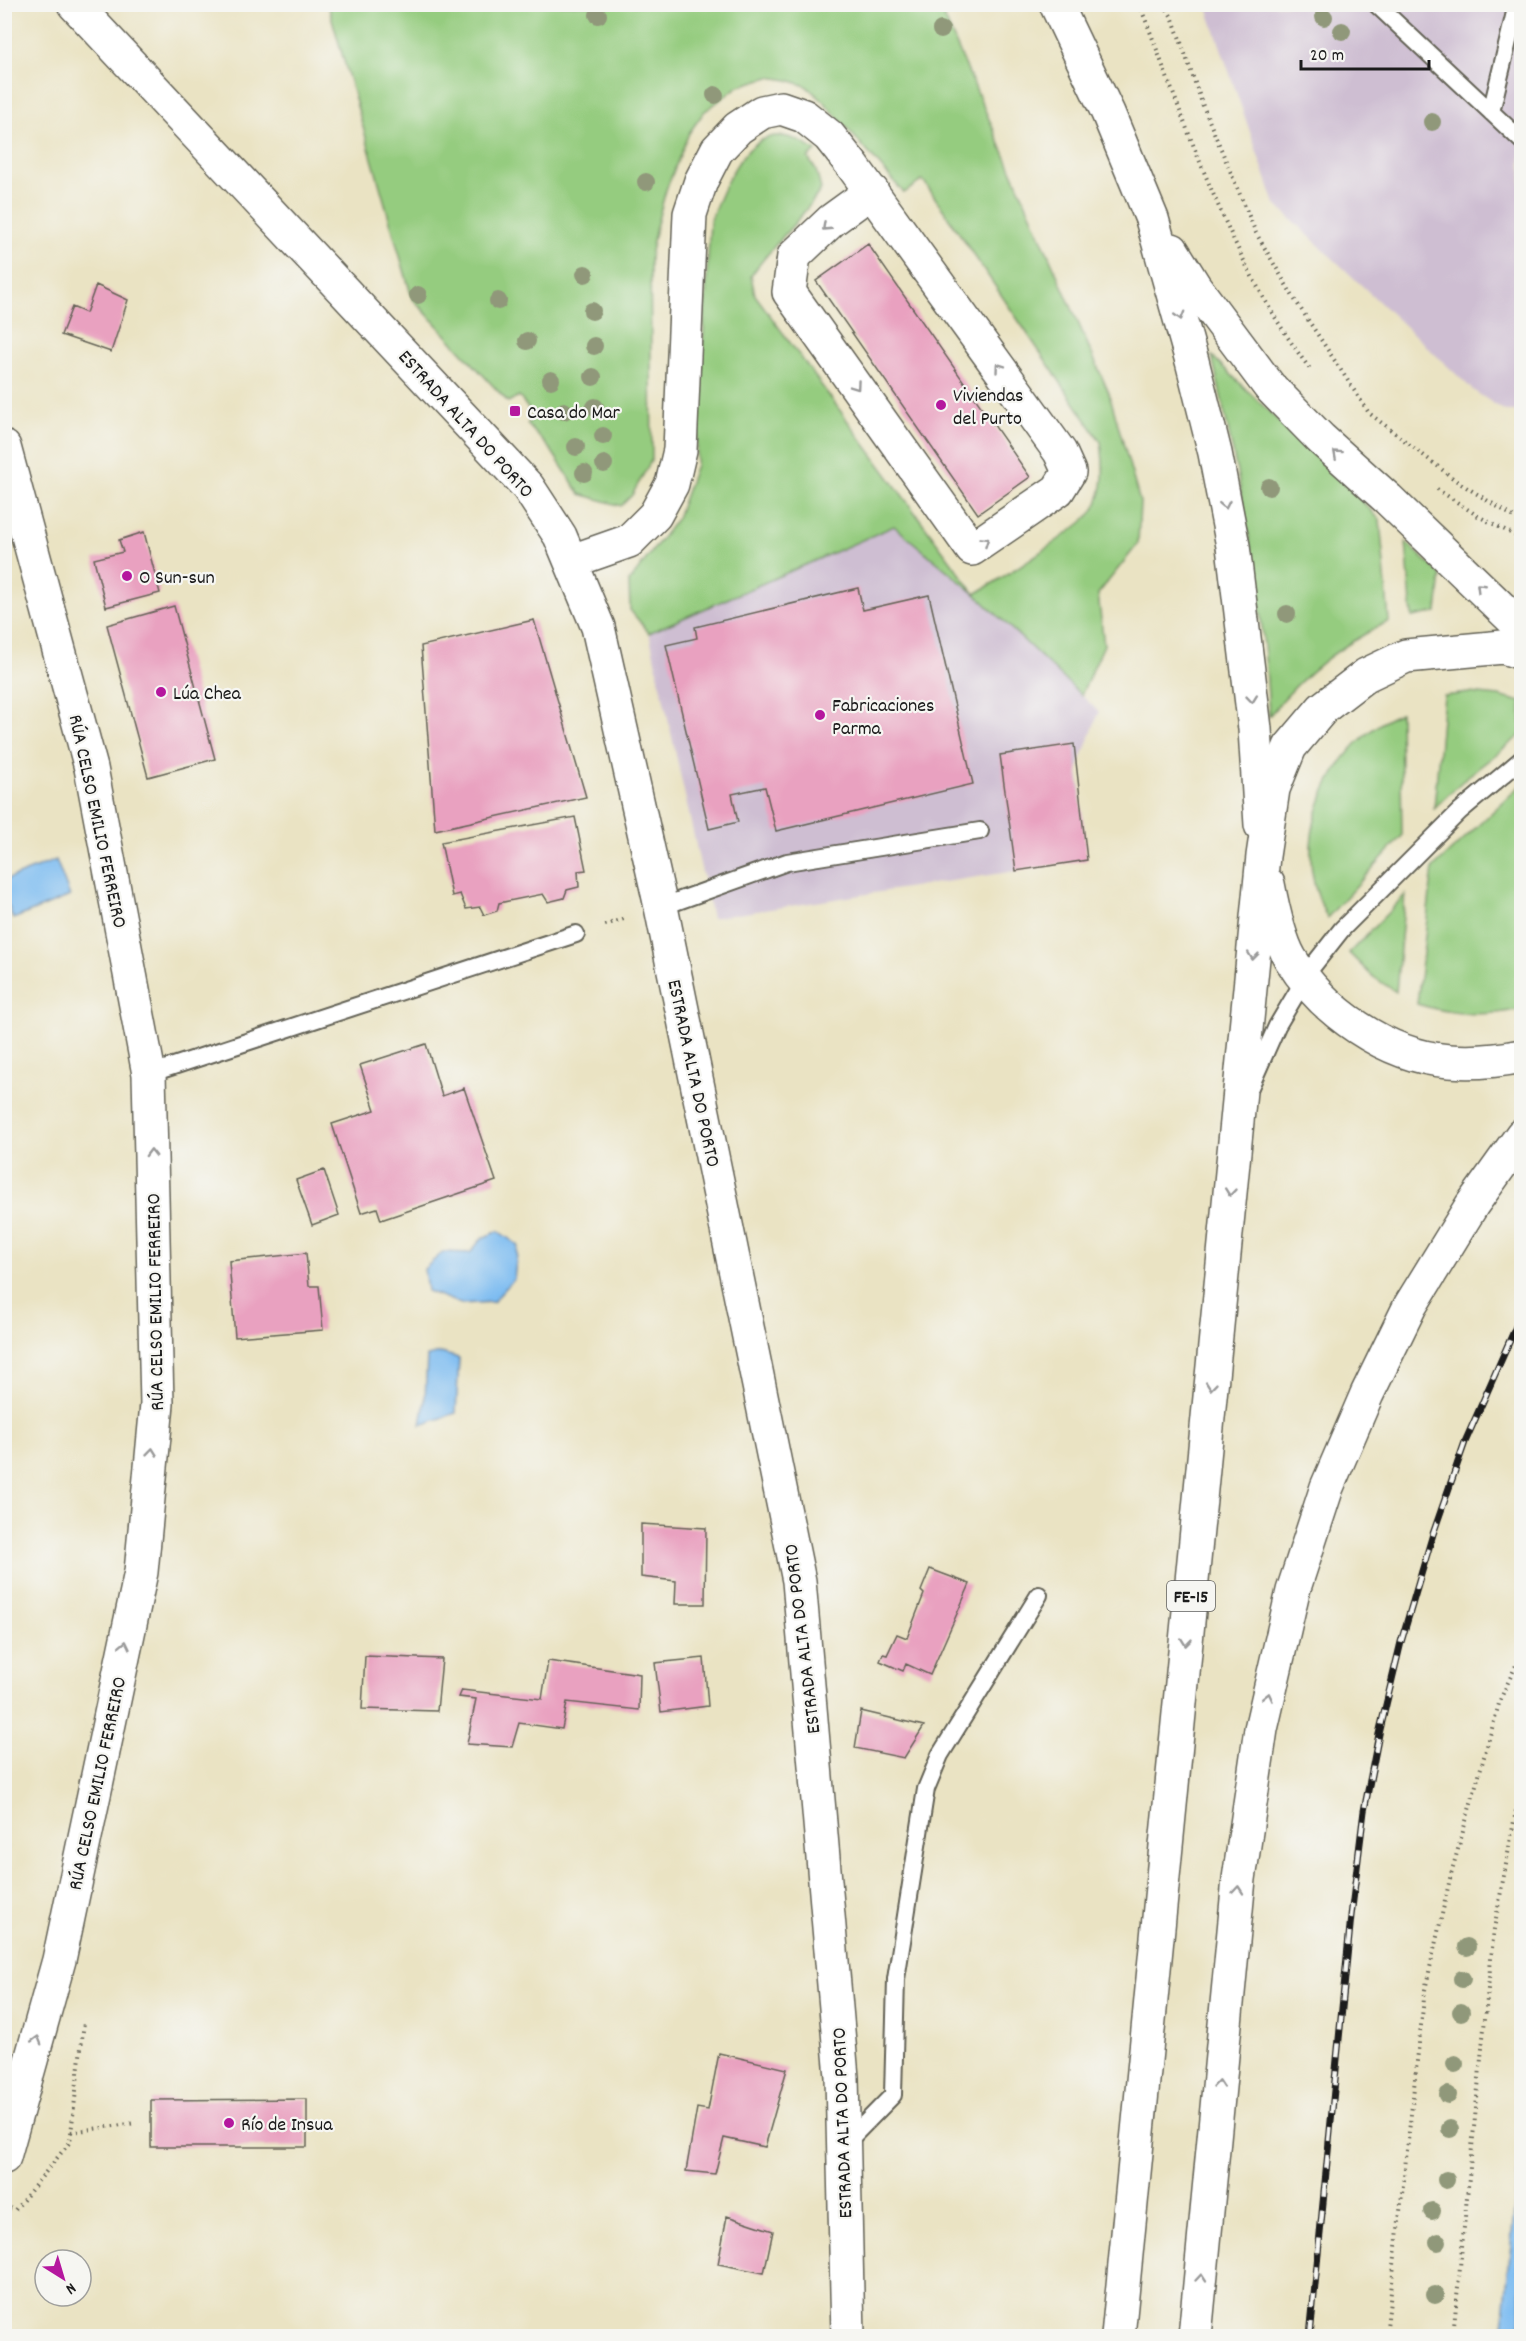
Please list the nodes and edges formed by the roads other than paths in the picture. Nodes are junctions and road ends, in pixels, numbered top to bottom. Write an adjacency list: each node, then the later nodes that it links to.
1 (74, 4): 10 (main road, ESTRADA ALTA DO PORTO)
2 (1056, 4): 8 (main road)
3 (1376, 4): 5 (lane)
4 (1516, 4): 5 (lane)
5 (1491, 112): 6 (lane)
6 (1521, 141)
7 (872, 190): 7 (main road, one-way to 7); 10 (main road)
8 (1152, 219): 11 (main road, one-way to 8); 15 (main road, one-way to 15)
9 (4, 447): 20 (main road, RÚA CELSO EMILIO FERREIRO)
10 (572, 561): 16 (main road, ESTRADA ALTA DO PORTO)
11 (1521, 628)
12 (1521, 653): 15 (main road)
13 (1521, 759): 18 (lane)
14 (980, 831): 16 (lane)
15 (1263, 856): 18 (main road); 22 (main road, FE-15, one-way to 22)
16 (661, 908): 26 (main road, ESTRADA ALTA DO PORTO)
17 (576, 934): 20 (lane)
18 (1306, 978): 19 (main road); 22 (lane)
19 (1521, 1056)
20 (149, 1074): 25 (main road, RÚA CELSO EMILIO FERREIRO, one-way to 20)
21 (1521, 1135): 30 (main road, one-way to 21)
22 (1235, 1139): 29 (main road, FE-15, one-way to 29)
23 (1039, 1595): 26 (lane)
24 (4, 2060): 25 (lane)
25 (23, 2091): 27 (main road, RÚA CELSO EMILIO FERREIRO)
26 (844, 2146): 28 (main road, ESTRADA ALTA DO PORTO)
27 (4, 2157)
28 (848, 2337)
29 (1118, 2337)
30 (1195, 2337)

